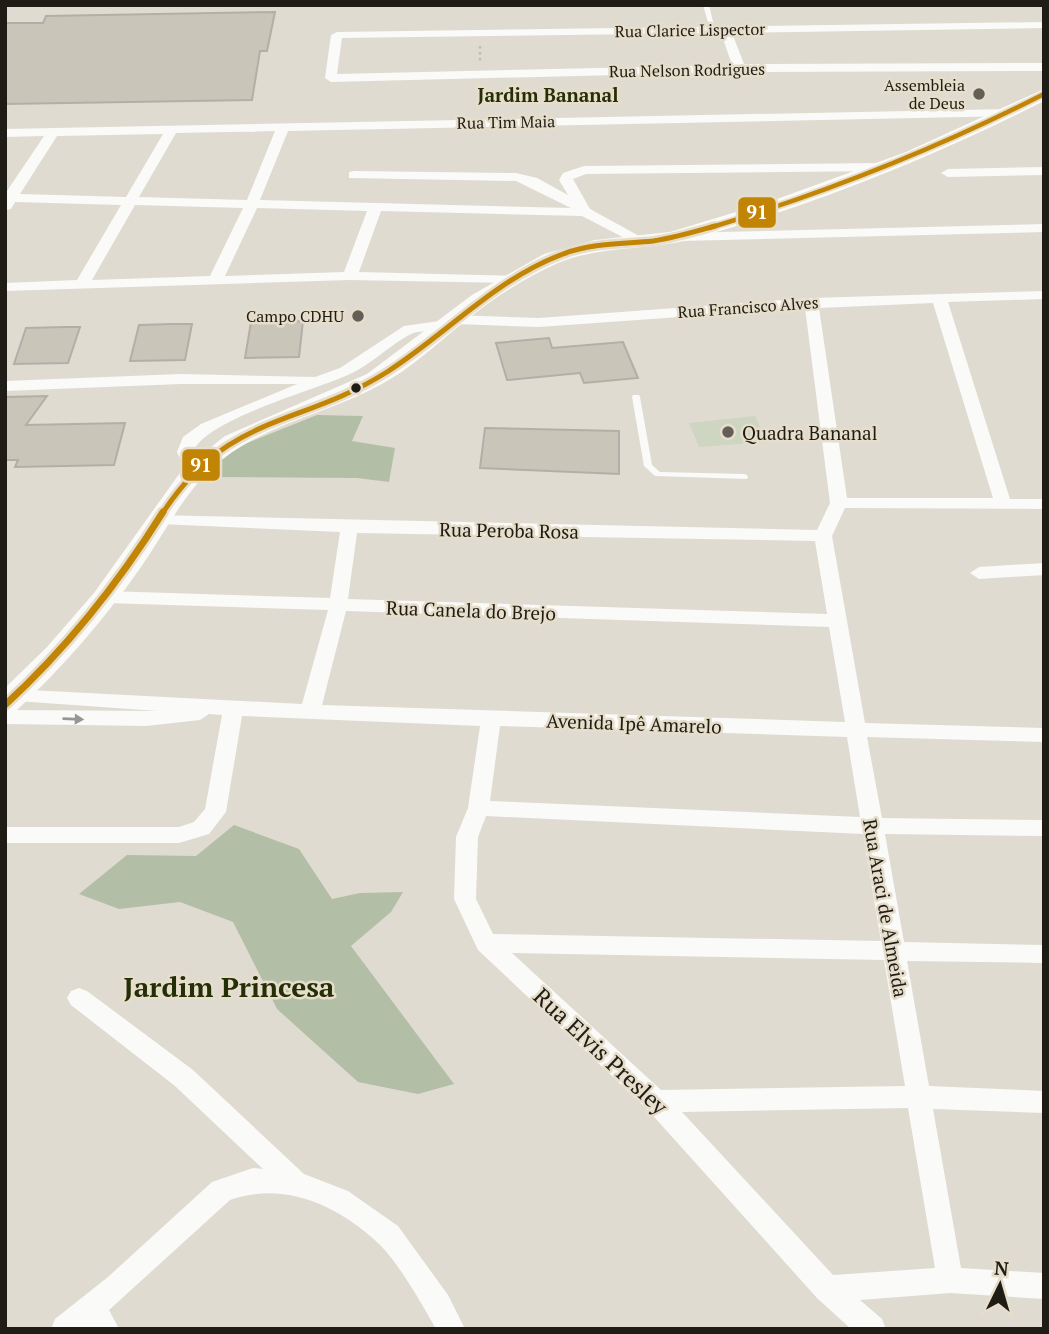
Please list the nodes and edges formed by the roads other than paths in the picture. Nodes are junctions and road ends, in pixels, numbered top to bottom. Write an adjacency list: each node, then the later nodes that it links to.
1 (706, 5): 3 (lane)
2 (1044, 25): 3 (street, Rua Clarice Lispector)
3 (719, 29): 5 (street); 6 (street, Rua Clarice Lispector)
4 (1044, 67): 5 (street, Rua Nelson Rodrigues)
5 (739, 68): 6 (street, Rua Nelson Rodrigues)
6 (331, 78)
7 (1044, 94): 8 (street)
8 (1008, 113): 9 (street, Rua Tim Maia); 13 (street)
9 (283, 127): 10 (street, Rua Tim Maia); 19 (street)
10 (172, 129): 11 (street, Rua Tim Maia); 17 (street)
11 (53, 132): 12 (street, Rua Tim Maia); 18 (street)
12 (5, 133)
13 (883, 167): 21 (street); 23 (street)
14 (1044, 170): 15 (street)
15 (948, 173)
16 (354, 175): 21 (street)
17 (132, 200): 18 (street); 19 (street); 28 (street)
18 (7, 201)
19 (252, 204): 20 (street); 26 (street)
20 (375, 208): 21 (street); 25 (street)
21 (583, 210): 24 (street)
22 (1044, 228): 23 (street)
23 (680, 237): 24 (street)
24 (636, 240): 27 (street)
25 (350, 276): 26 (street); 27 (street)
26 (216, 279): 28 (street)
27 (514, 279): 33 (street)
28 (82, 284): 29 (street)
29 (5, 287)
30 (1044, 295): 31 (street, Rua Francisco Alves)
31 (939, 297): 32 (street, Rua Francisco Alves); 42 (street)
32 (811, 302): 33 (street, Rua Francisco Alves); 41 (street)
33 (451, 322): 35 (street, Rua Francisco Alves); 39 (street)
34 (242, 379): 35 (street); 36 (street); 38 (street)
35 (319, 379): 38 (street, Rua Francisco Alves)
36 (5, 386)
37 (636, 397): 40 (lane)
38 (254, 405): 39 (street, Rua Francisco Alves)
39 (193, 469): 44 (street)
40 (744, 477)
41 (839, 503): 42 (street); 46 (street)
42 (1003, 504): 43 (street)
43 (1044, 504)
44 (159, 519): 45 (street, Rua Peroba Rosa); 49 (street)
45 (349, 527): 46 (street, Rua Peroba Rosa); 50 (street)
46 (823, 536): 51 (street, Rua Araci de Almeida)
47 (1044, 569): 48 (street)
48 (979, 573)
49 (106, 597): 50 (street, Rua Canela do Brejo); 52 (street)
50 (338, 606): 51 (street, Rua Canela do Brejo); 54 (street)
51 (836, 621): 56 (street, Rua Araci de Almeida)
52 (9, 705): 53 (street, Avenida Ipê Amarelo)
53 (228, 708): 54 (street, Avenida Ipê Amarelo); 61 (street)
54 (310, 712): 55 (street, Avenida Ipê Amarelo)
55 (491, 719): 56 (street, Avenida Ipê Amarelo); 58 (street, Rua Elvis Presley)
56 (856, 729): 57 (street, Avenida Ipê Amarelo); 59 (street, Rua Araci de Almeida)
57 (1044, 734)
58 (479, 808): 59 (street); 62 (street, Rua Elvis Presley)
59 (872, 827): 60 (street); 63 (street, Rua Araci de Almeida)
60 (1044, 828)
61 (5, 835)
62 (486, 943): 63 (street); 67 (street, Rua Elvis Presley)
63 (894, 950): 64 (street); 66 (street, Rua Araci de Almeida)
64 (1044, 954)
65 (79, 998): 69 (street)
66 (920, 1097): 67 (street); 68 (street); 70 (street, Rua Araci de Almeida)
67 (656, 1101): 72 (street, Rua Elvis Presley)
68 (1044, 1102)
69 (295, 1182): 73 (street); 75 (street)
70 (950, 1280): 71 (street); 72 (street)
71 (1044, 1286)
72 (827, 1289): 76 (street, Rua Elvis Presley)
73 (99, 1318): 74 (street)
74 (65, 1329)
75 (451, 1329)
76 (872, 1329)

